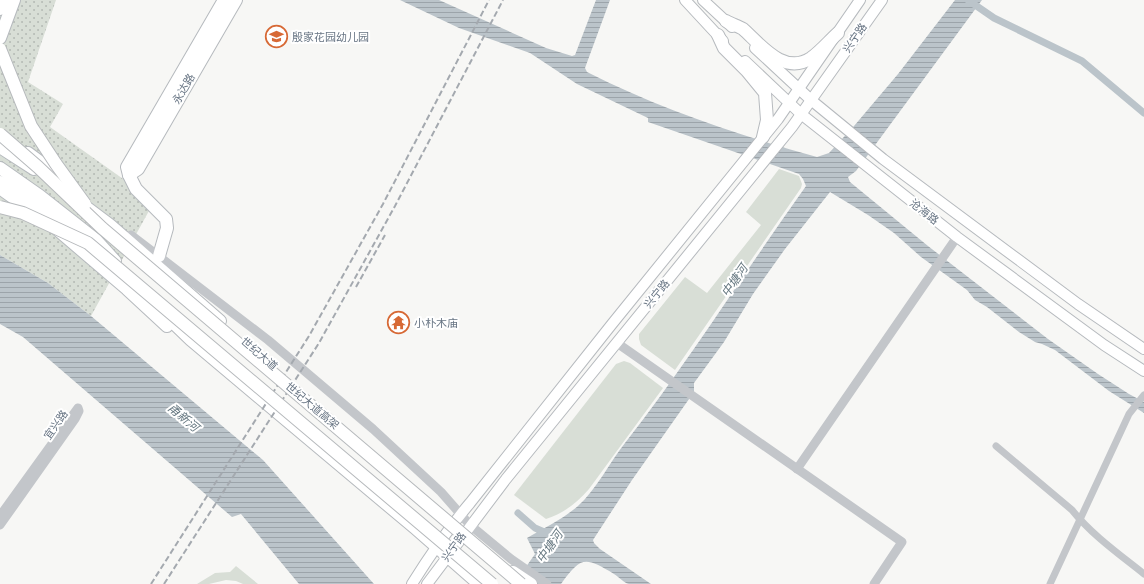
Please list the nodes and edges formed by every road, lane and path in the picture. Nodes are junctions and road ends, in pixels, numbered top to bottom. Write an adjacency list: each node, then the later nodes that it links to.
1 (3, 0): 9 (main road)
2 (14, 0): 13 (main road)
3 (224, 0): 24 (main road, 永达路)
4 (236, 0): 24 (main road, 永达路)
5 (685, 0): 12 (main road, 沧海路)
6 (704, 0): 10 (main road, 沧海路)
7 (860, 0): 11 (main road, 兴宁路)
8 (882, 0): 16 (main road, 兴宁路)
9 (0, 9)
10 (726, 21): 11 (main road, 沧海路); 15 (main road, 沧海路)
11 (838, 32): 15 (main road, 兴宁路)
12 (718, 35): 17 (main road, 沧海路); 21 (main road, 沧海路)
13 (0, 38)
14 (0, 49): 30 (main road, bridge)
15 (799, 90): 16 (main road, 沧海路); 17 (main road, 兴宁路)
16 (811, 100): 18 (main road, 兴宁路); 36 (main road, 沧海路)
17 (789, 104): 18 (main road, 沧海路); 21 (main road, 兴宁路)
18 (801, 114): 31 (main road, 沧海路); 35 (main road, 兴宁路)
19 (0, 130): 33 (main road)
20 (0, 134): 30 (main road, bridge)
21 (763, 137): 42 (main road, 兴宁路)
22 (0, 146): 33 (main road, 世纪大道)
23 (0, 168): 34 (main road)
24 (129, 175): 33 (main road)
25 (0, 182): 32 (main road, 世纪大道高架, bridge)
26 (0, 188): 28 (main road)
27 (0, 194): 28 (main road)
28 (24, 204): 34 (main road)
29 (0, 207): 32 (main road, bridge)
30 (102, 228): 53 (main road, 世纪大道高架, bridge)
31 (956, 237): 37 (main road, 沧海路); 40 (street)
32 (88, 243): 52 (main road, 世纪大道高架, bridge)
33 (157, 261): 42 (main road, 世纪大道); 42 (street)
34 (190, 340): 46 (main road)
35 (617, 343): 40 (street); 45 (main road, 兴宁路)
36 (1144, 349)
37 (1144, 371)
38 (1144, 395): 43 (street)
39 (996, 446): 43 (street)
40 (797, 469): 56 (street)
41 (0, 516): 44 (street, 宜兴路)
42 (457, 518): 45 (main road, 世纪大道); 46 (main road, 兴宁路)
43 (1080, 521): 48 (street); 57 (street)
44 (0, 525)
45 (468, 528): 47 (main road, 兴宁路); 54 (main road, 世纪大道); 55 (street)
46 (435, 547): 47 (main road); 49 (main road, 兴宁路)
47 (447, 557): 50 (main road, 兴宁路); 51 (main road)
48 (1144, 574)
49 (412, 584)
50 (427, 584)
51 (479, 584)
52 (492, 584)
53 (520, 584)
54 (530, 584)
55 (546, 584)
56 (874, 584)
57 (1050, 584)

